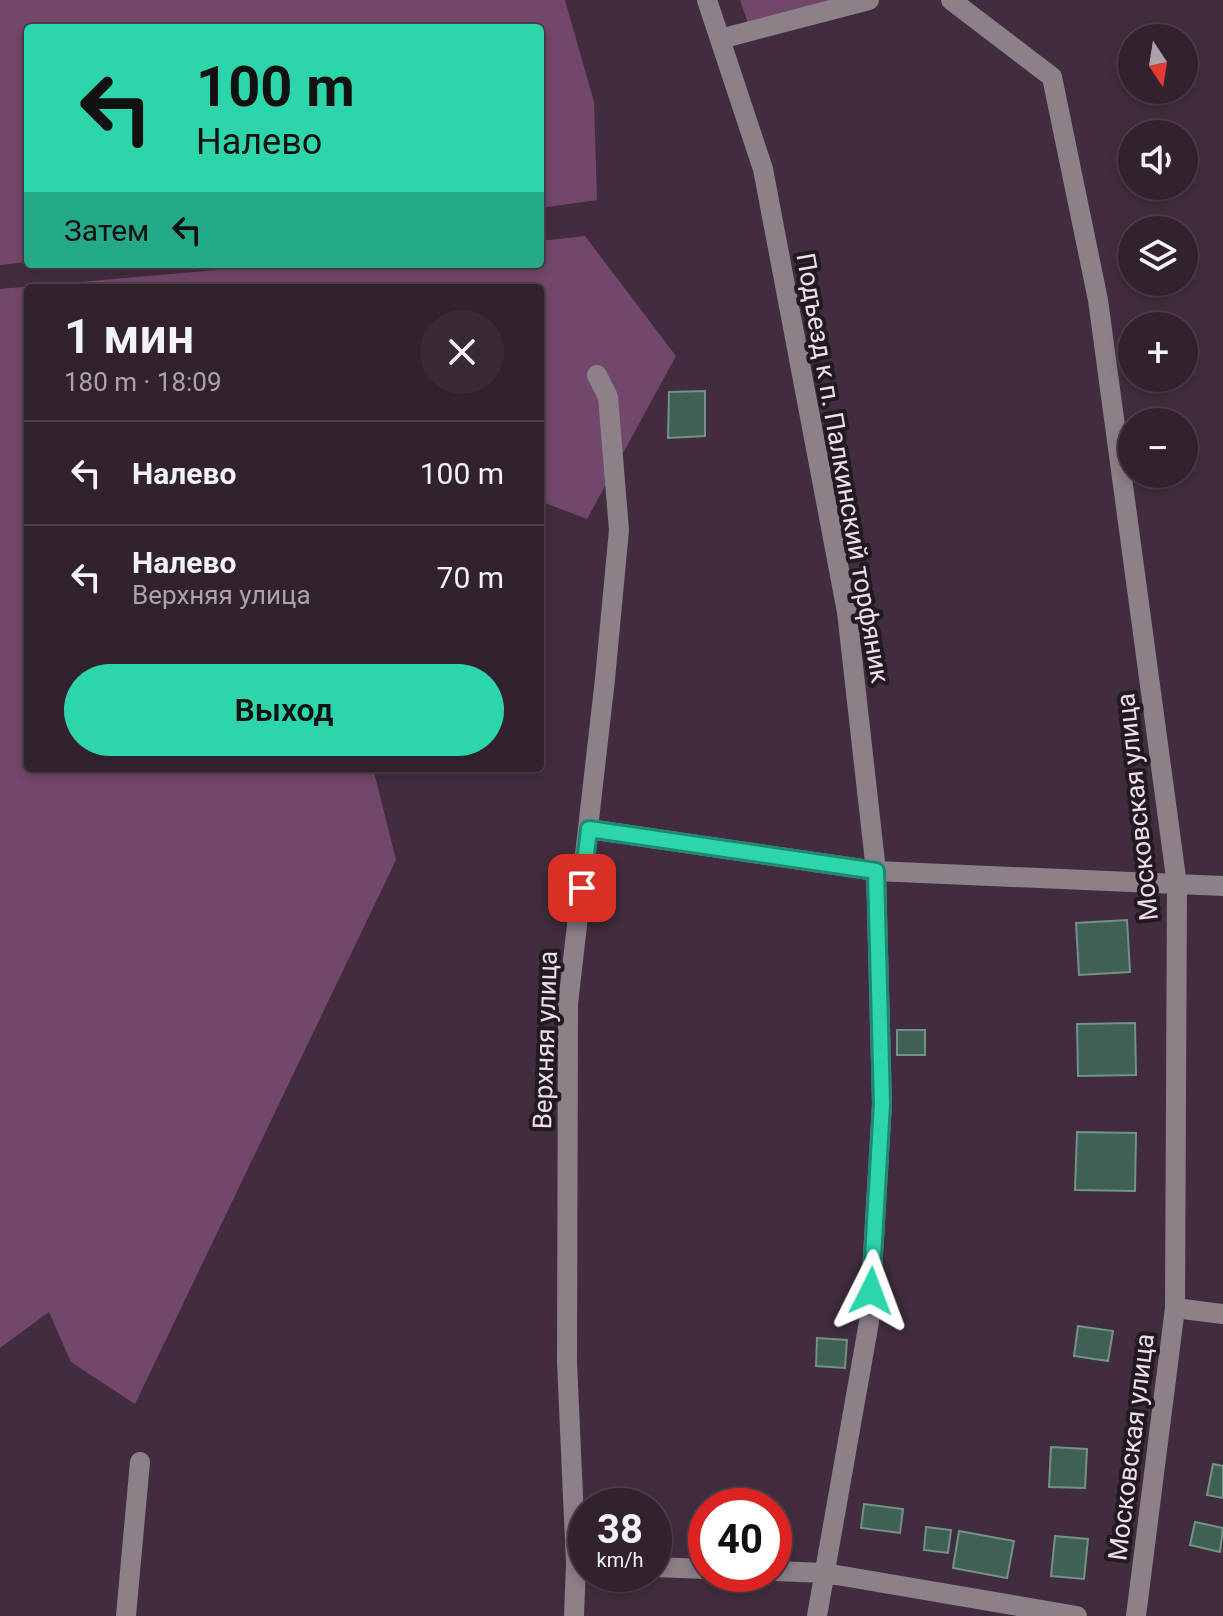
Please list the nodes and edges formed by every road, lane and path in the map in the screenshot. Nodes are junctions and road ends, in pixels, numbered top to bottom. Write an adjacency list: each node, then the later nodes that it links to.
1 (707, 0): 4 (street, Подъезд к п. Палкинский торфяник)
2 (869, 0): 4 (street)
3 (951, 0): 8 (street, Московская улица)
4 (720, 39): 7 (street, Подъезд к п. Палкинский торфяник)
5 (597, 375): 6 (street, Верхняя улица)
6 (589, 829): 7 (street); 13 (street, Верхняя улица)
7 (876, 871): 8 (street); 15 (street, Подъезд к п. Палкинский торфяник)
8 (1177, 885): 9 (street); 10 (street, Московская улица)
9 (1223, 886)
10 (1175, 1308): 11 (street); 21 (street, Московская улица)
11 (1223, 1314)
12 (140, 1462): 17 (street)
13 (576, 1488)
14 (792, 1572): 15 (street)
15 (825, 1573): 19 (street, Подъезд к п. Палкинский торфяник); 20 (street)
16 (577, 1592): 18 (street, Верхняя улица)
17 (126, 1616)
18 (574, 1616)
19 (817, 1616)
20 (1077, 1616)
21 (1136, 1616)

